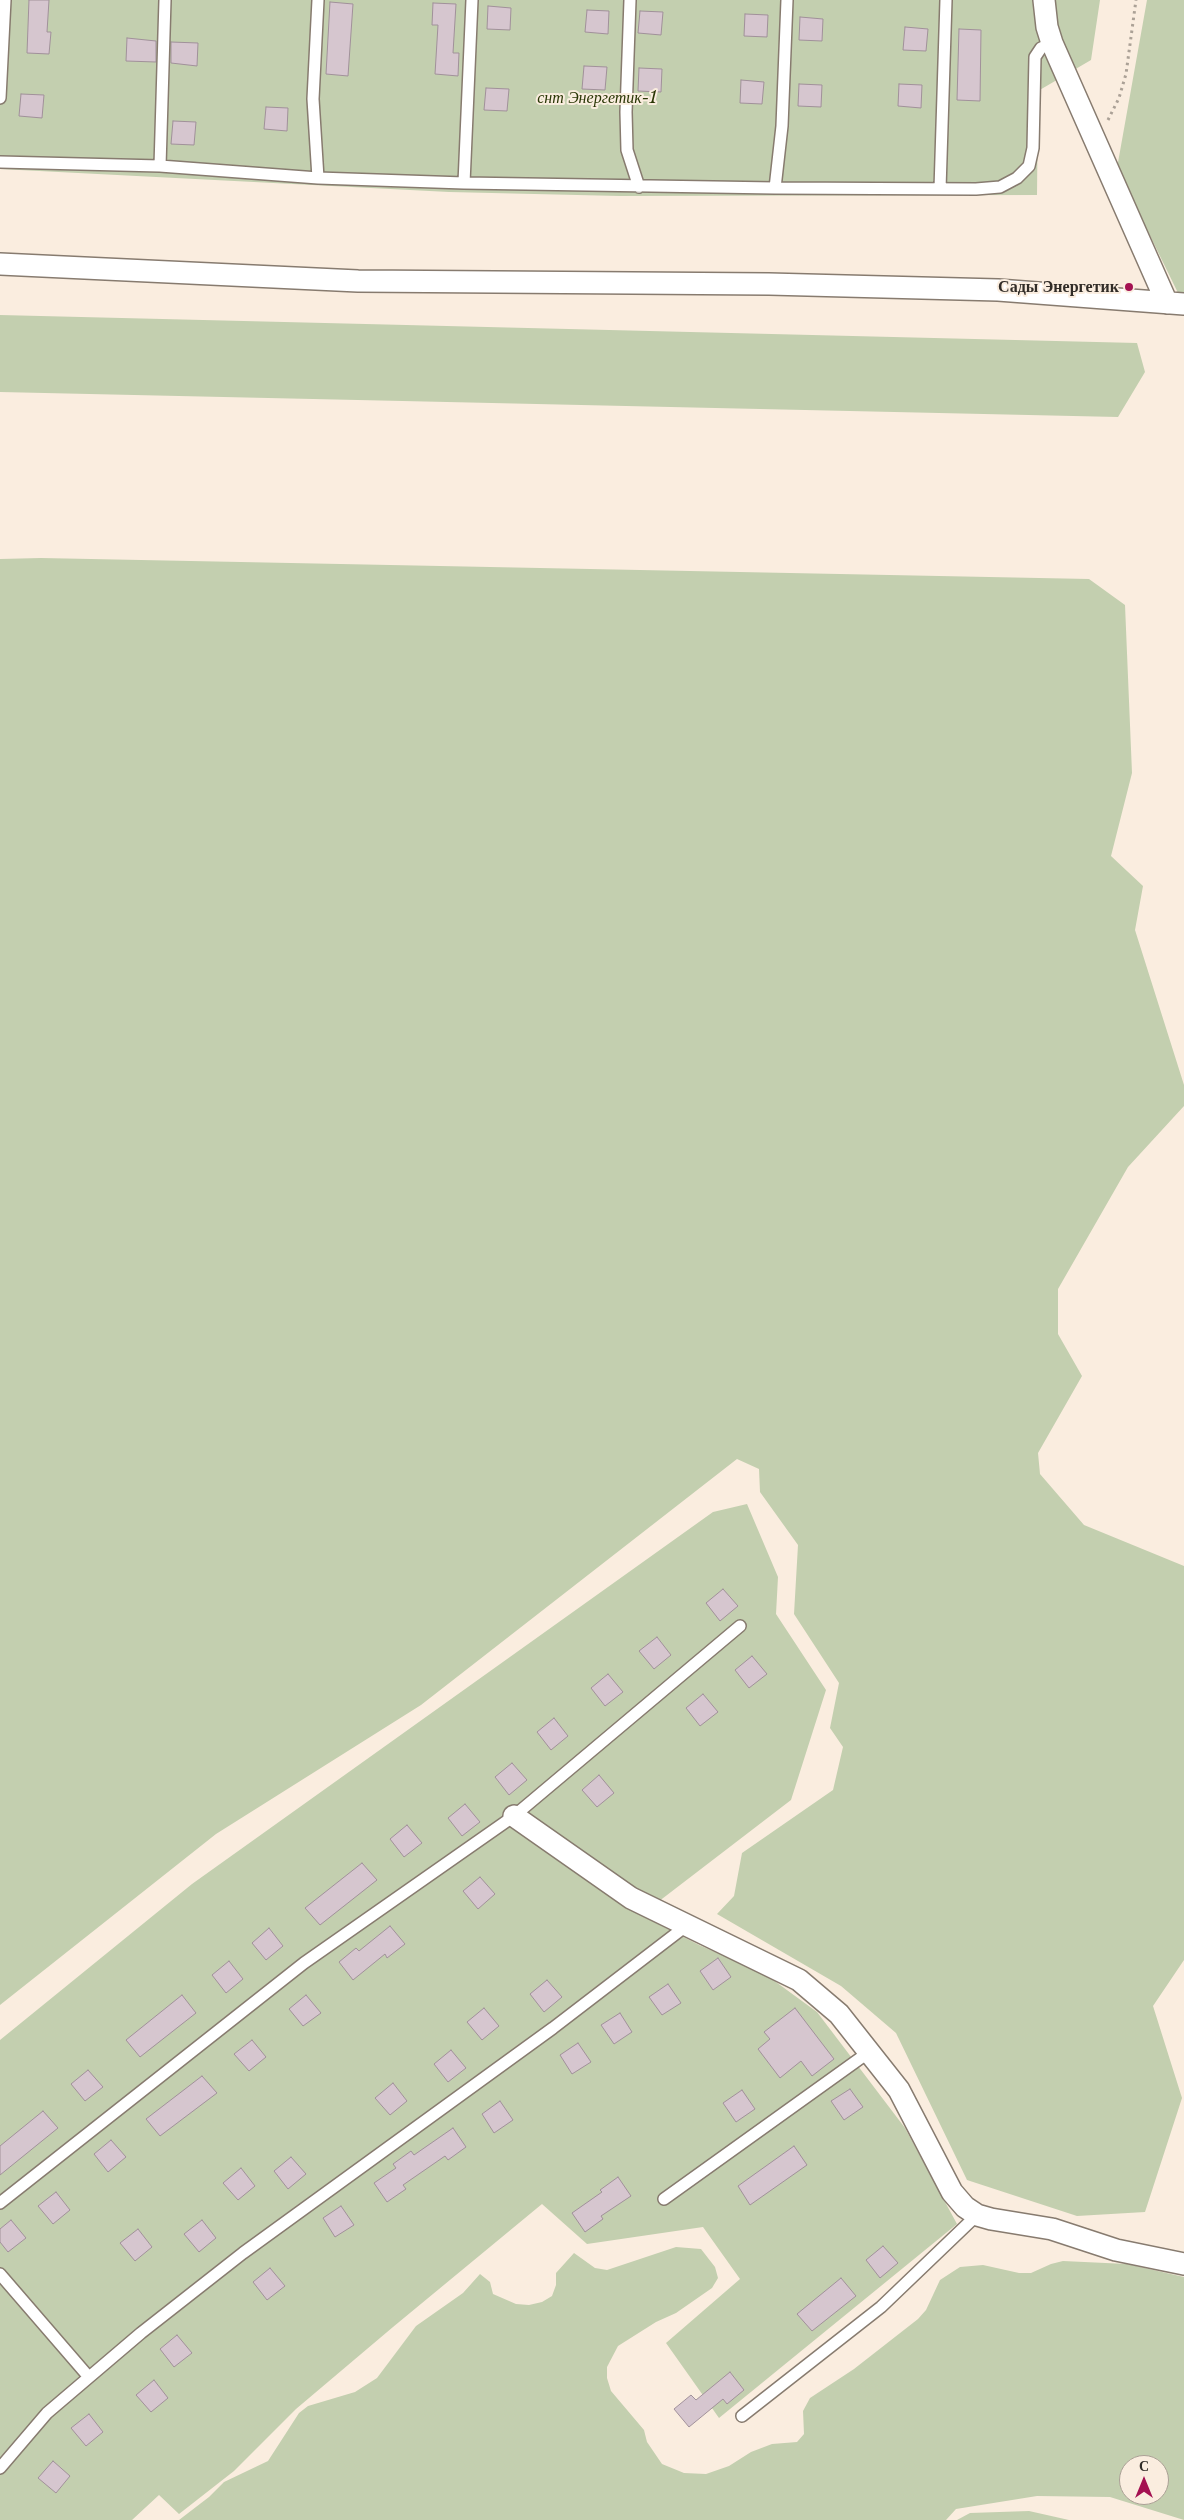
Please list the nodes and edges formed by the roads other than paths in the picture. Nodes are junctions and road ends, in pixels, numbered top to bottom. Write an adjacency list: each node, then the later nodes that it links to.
1 (5, 0): 10 (lane)
2 (165, 0): 12 (lane)
3 (318, 0): 13 (lane)
4 (472, 0): 14 (lane)
5 (630, 0): 15 (lane)
6 (787, 0): 16 (lane)
7 (946, 0): 17 (lane)
8 (1044, 0): 9 (street)
9 (1052, 43): 17 (lane); 19 (street)
10 (0, 98)
11 (0, 162): 12 (lane)
12 (160, 166): 13 (lane)
13 (318, 178): 14 (lane)
14 (464, 183): 15 (lane)
15 (639, 187): 16 (lane)
16 (775, 188): 17 (lane)
17 (940, 189)
18 (0, 264): 19 (street)
19 (1176, 304)
20 (740, 1626): 21 (lane)
21 (514, 1816): 22 (street); 25 (lane)
22 (686, 1926): 23 (street); 29 (lane)
23 (869, 2052): 24 (lane); 26 (street)
24 (664, 2200)
25 (0, 2203)
26 (977, 2215): 27 (street); 30 (lane)
27 (1184, 2264)
28 (0, 2274): 29 (lane)
29 (88, 2376): 31 (lane)
30 (742, 2416)
31 (0, 2468)

